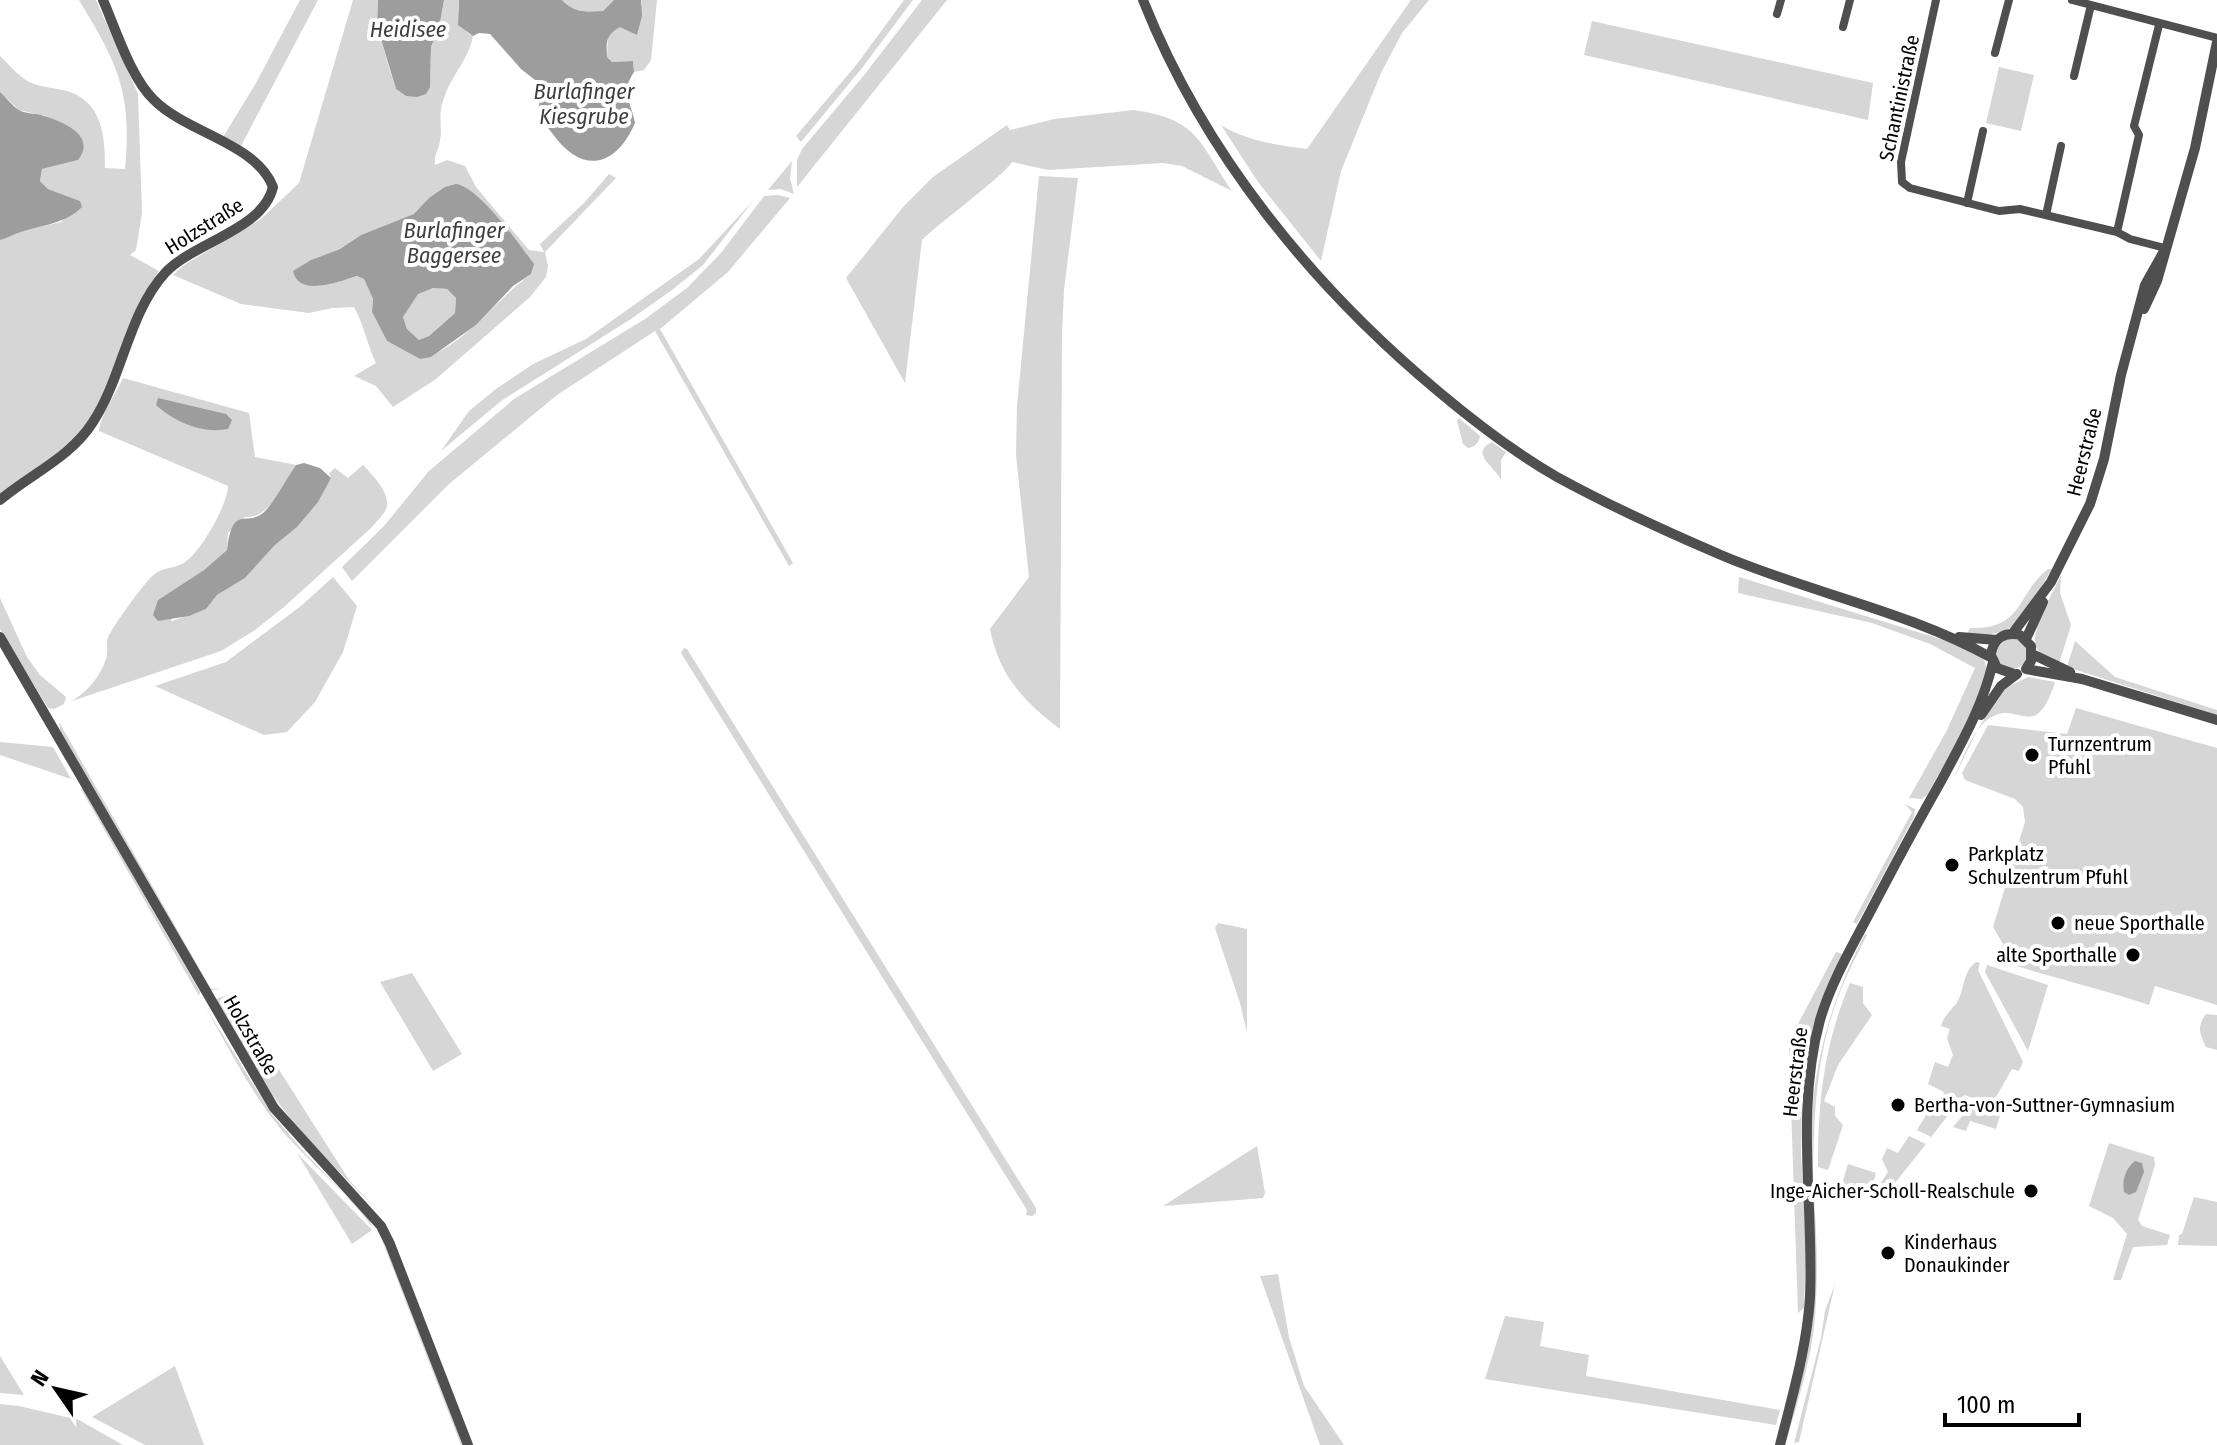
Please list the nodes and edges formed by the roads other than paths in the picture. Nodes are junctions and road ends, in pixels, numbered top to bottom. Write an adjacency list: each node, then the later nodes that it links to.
1 (103, 0): 22 (street, Holzstraße)
2 (1143, 0): 26 (street)
3 (1781, 0): 9 (street)
4 (1850, 0): 11 (street)
5 (1936, 0): 18 (street, Schantinistraße)
6 (2009, 0): 13 (street)
7 (2072, 0): 8 (street)
8 (2091, 5): 10 (street); 15 (street)
9 (1777, 14)
10 (2159, 25): 12 (street); 20 (street)
11 (1843, 27)
12 (2217, 40): 14 (street, Heerstraße)
13 (1995, 53)
14 (2215, 68): 21 (street, Heerstraße)
15 (2074, 76)
16 (1983, 131): 18 (street)
17 (2061, 146): 19 (street)
18 (1967, 203): 19 (street, Schantinistraße)
19 (2046, 215): 20 (street, Schantinistraße)
20 (2117, 232): 21 (street, Schantinistraße)
21 (2164, 251): 23 (street, Heerstraße)
22 (0, 500)
23 (2051, 582): 24 (street, Heerstraße); 27 (street, Heerstraße)
24 (2013, 633): 27 (street); 28 (street)
25 (0, 637): 36 (street, Holzstraße)
26 (1954, 637): 28 (street); 30 (street)
27 (2026, 639): 29 (street)
28 (1997, 640): 30 (street)
29 (2032, 654): 31 (street); 33 (street)
30 (1992, 660): 32 (street); 35 (street, Heerstraße)
31 (2026, 669): 32 (street, Heerstraße); 33 (street)
32 (2014, 674): 35 (street, Heerstraße)
33 (2082, 679): 34 (street)
34 (2217, 720)
35 (1966, 737): 37 (street, Heerstraße)
36 (468, 1445)
37 (1780, 1445)

